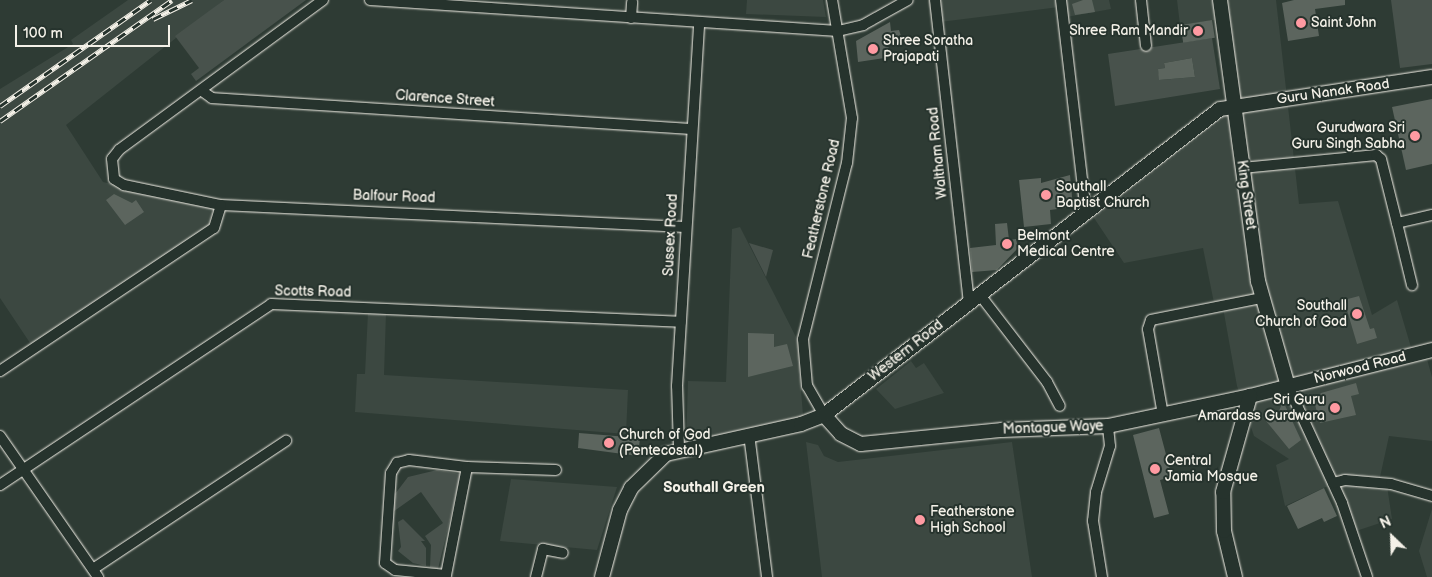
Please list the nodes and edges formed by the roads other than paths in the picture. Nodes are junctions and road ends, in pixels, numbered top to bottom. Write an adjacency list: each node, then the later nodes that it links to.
1 (323, 0): 16 (street)
2 (370, 0): 9 (street)
3 (832, 0): 13 (street, Featherstone Road)
4 (908, 0): 13 (street)
5 (935, 0): 27 (street, Waltham Road)
6 (1060, 0): 21 (street)
7 (1141, 0): 14 (street)
8 (1220, 0): 17 (street, King Street)
9 (437, 1): 11 (street)
10 (632, 2): 11 (street)
11 (631, 18): 12 (street)
12 (699, 22): 13 (street); 18 (street, Sussex Road)
13 (838, 30): 35 (street, Featherstone Road)
14 (1146, 46)
15 (1432, 78): 17 (street, Guru Nanak Road)
16 (202, 90): 18 (street, Clarence Street); 20 (street, Balfour Road)
17 (1234, 104): 19 (street, King Street); 21 (street, Western Road)
18 (690, 129): 24 (street, Sussex Road)
19 (1242, 168): 23 (street); 26 (street, King Street)
20 (221, 205): 24 (street, Balfour Road); 30 (street)
21 (1086, 214): 27 (street, Western Road)
22 (1432, 214): 23 (street)
23 (1397, 223): 25 (street)
24 (685, 226): 28 (street, Sussex Road)
25 (1412, 286)
26 (1261, 298): 31 (street, King Street); 36 (street)
27 (974, 299): 34 (street); 35 (street, Western Road)
28 (680, 322): 42 (street, Sussex Road); 44 (street, Scotts Road)
29 (1432, 350): 31 (street, Norwood Road)
30 (0, 372)
31 (1288, 386): 32 (street, Montague Waye); 46 (street)
32 (1250, 396): 33 (street, Montague Waye); 38 (street)
33 (1226, 402): 36 (street, Montague Waye); 38 (street)
34 (1060, 406)
35 (824, 415): 37 (street, Montague Waye); 39 (street, Western Road)
36 (1163, 415): 37 (street, Montague Waye)
37 (1108, 426): 55 (street)
38 (1240, 429): 56 (street)
39 (749, 434): 42 (street, Western Road); 54 (street)
40 (0, 436): 44 (street)
41 (286, 441): 50 (street)
42 (679, 448): 53 (street, Western Road)
43 (467, 467): 45 (street); 51 (street); 51 (street)
44 (24, 470): 47 (street, Scotts Road); 50 (street)
45 (556, 470)
46 (1333, 483): 48 (street); 57 (street)
47 (0, 485)
48 (1432, 496)
49 (563, 553): 52 (street)
50 (96, 573)
51 (446, 576)
52 (536, 577)
53 (602, 577)
54 (767, 577)
55 (1102, 577)
56 (1235, 577)
57 (1367, 577)

